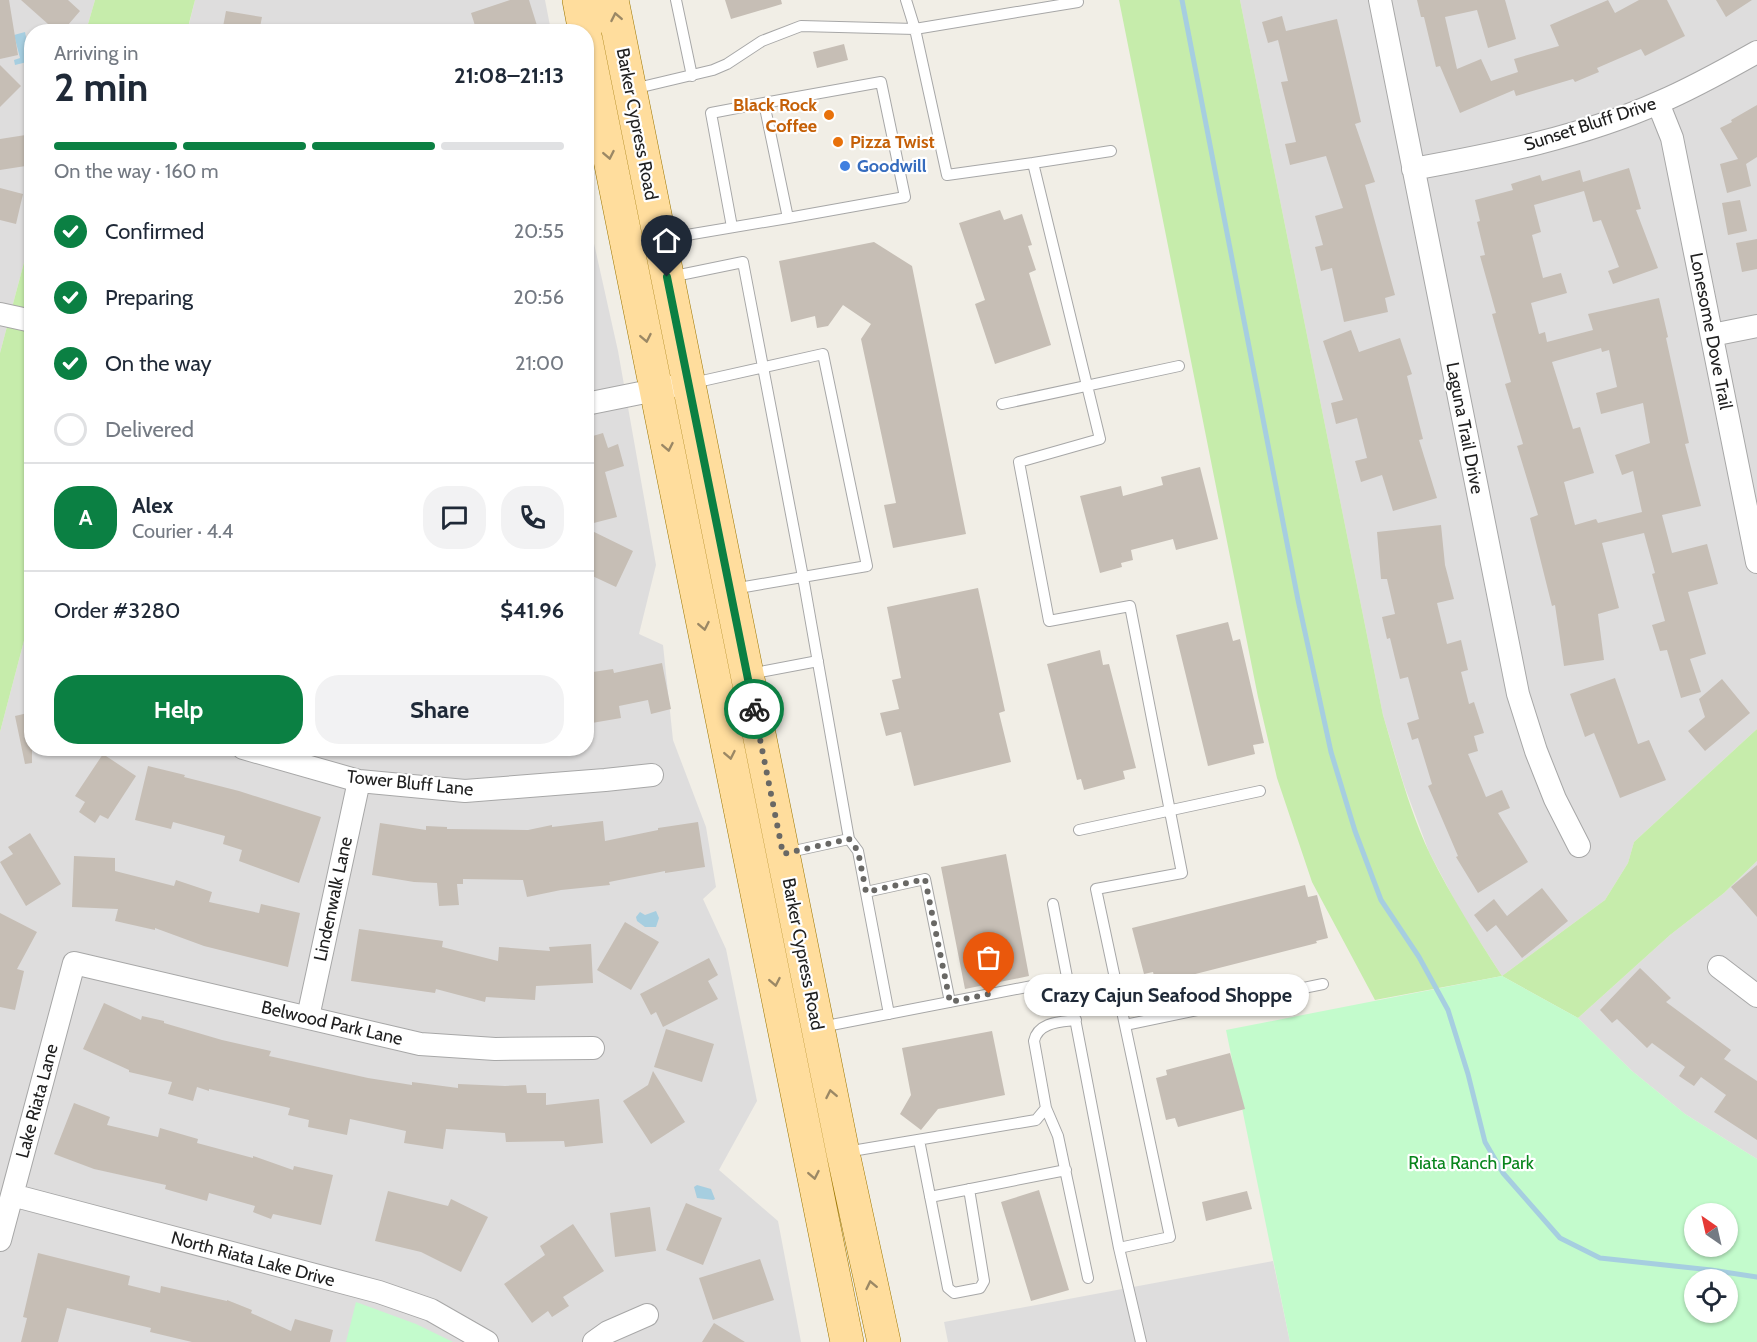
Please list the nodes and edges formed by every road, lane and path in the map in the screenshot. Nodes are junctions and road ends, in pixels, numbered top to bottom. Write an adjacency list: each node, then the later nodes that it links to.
1 (579, 0): 7 (main road)
2 (612, 0): 12 (main road, Barker Cypress Road, one-way to 2)
3 (676, 0): 10 (lane)
4 (906, 0): 8 (lane)
5 (1380, 0): 18 (street, Laguna Trail Drive)
6 (1078, 2): 8 (lane)
7 (584, 24)
8 (915, 28): 10 (lane); 17 (lane)
9 (1757, 52): 15 (street, Sunset Bluff Drive)
10 (692, 76): 12 (lane)
11 (594, 79): 13 (main road, Barker Cypress Road)
12 (630, 90): 13 (main road); 21 (main road, Barker Cypress Road)
13 (598, 98): 31 (main road, Barker Cypress Road, one-way to 31)
14 (764, 103): 19 (lane); 19 (lane); 20 (lane)
15 (1658, 103): 18 (street, Sunset Bluff Drive); 26 (street, Lonesome Dove Trail)
16 (1111, 151): 17 (lane)
17 (1033, 163): 30 (lane)
18 (1413, 169): 47 (street, Laguna Trail Drive)
19 (788, 218): 20 (lane)
20 (732, 227): 21 (lane)
21 (659, 240): 22 (main road, Barker Cypress Road)
22 (667, 277): 28 (lane); 29 (main road, Barker Cypress Road)
23 (0, 314): 24 (street)
24 (24, 319)
25 (1757, 326): 26 (street)
26 (1712, 334): 34 (street, Lonesome Dove Trail)
27 (1179, 366): 30 (lane)
28 (763, 367): 29 (lane); 35 (lane); 35 (lane)
29 (688, 384): 31 (street); 36 (main road, Barker Cypress Road)
30 (1087, 384): 33 (lane); 44 (lane)
31 (656, 390): 32 (street); 39 (main road, Barker Cypress Road, one-way to 39)
32 (594, 402)
33 (1002, 404)
34 (1757, 562)
35 (803, 577): 36 (lane); 37 (lane)
36 (730, 590): 38 (main road, Barker Cypress Road)
37 (818, 661): 38 (lane); 46 (lane)
38 (747, 675): 39 (main road); 48 (main road, Barker Cypress Road)
39 (714, 677): 61 (main road, Barker Cypress Road, one-way to 61)
40 (271, 756): 42 (street, Tower Bluff Lane)
41 (652, 774): 42 (street, Tower Bluff Lane)
42 (358, 781): 58 (street, Lindenwalk Lane)
43 (1260, 791): 44 (lane)
44 (1170, 809): 45 (lane); 60 (lane)
45 (1079, 830)
46 (849, 839): 48 (lane); 49 (lane)
47 (1579, 846)
48 (783, 854): 61 (main road, Barker Cypress Road)
49 (866, 892): 56 (lane); 57 (lane)
50 (1053, 904): 53 (lane)
51 (74, 963): 58 (street, Belwood Park Lane); 68 (street, Lake Riata Lane)
52 (1719, 967): 55 (street)
53 (1068, 979): 56 (lane); 59 (lane)
54 (1323, 984): 60 (lane)
55 (1757, 996)
56 (950, 1002): 57 (lane)
57 (889, 1014): 61 (lane)
58 (308, 1017): 62 (street, Belwood Park Lane)
59 (1076, 1020): 63 (lane); 71 (lane)
60 (1125, 1025): 71 (lane)
61 (802, 1032): 65 (main road, Barker Cypress Road, one-way to 61); 76 (main road, Barker Cypress Road, one-way to 76)
62 (593, 1048)
63 (1046, 1108): 64 (lane); 66 (lane)
64 (919, 1140): 65 (lane); 69 (lane)
65 (843, 1153): 77 (main road, Barker Cypress Road, one-way to 65)
66 (1065, 1170): 67 (lane); 72 (lane)
67 (969, 1189): 69 (lane); 69 (lane)
68 (12, 1195): 70 (street, Lake Riata Lane); 74 (street, North Riata Lake Drive)
69 (930, 1197)
70 (0, 1240)
71 (1119, 1248): 78 (lane)
72 (1088, 1278)
73 (647, 1315): 75 (street)
74 (487, 1342)
75 (594, 1342)
76 (847, 1342)
77 (884, 1342)
78 (1141, 1342)

